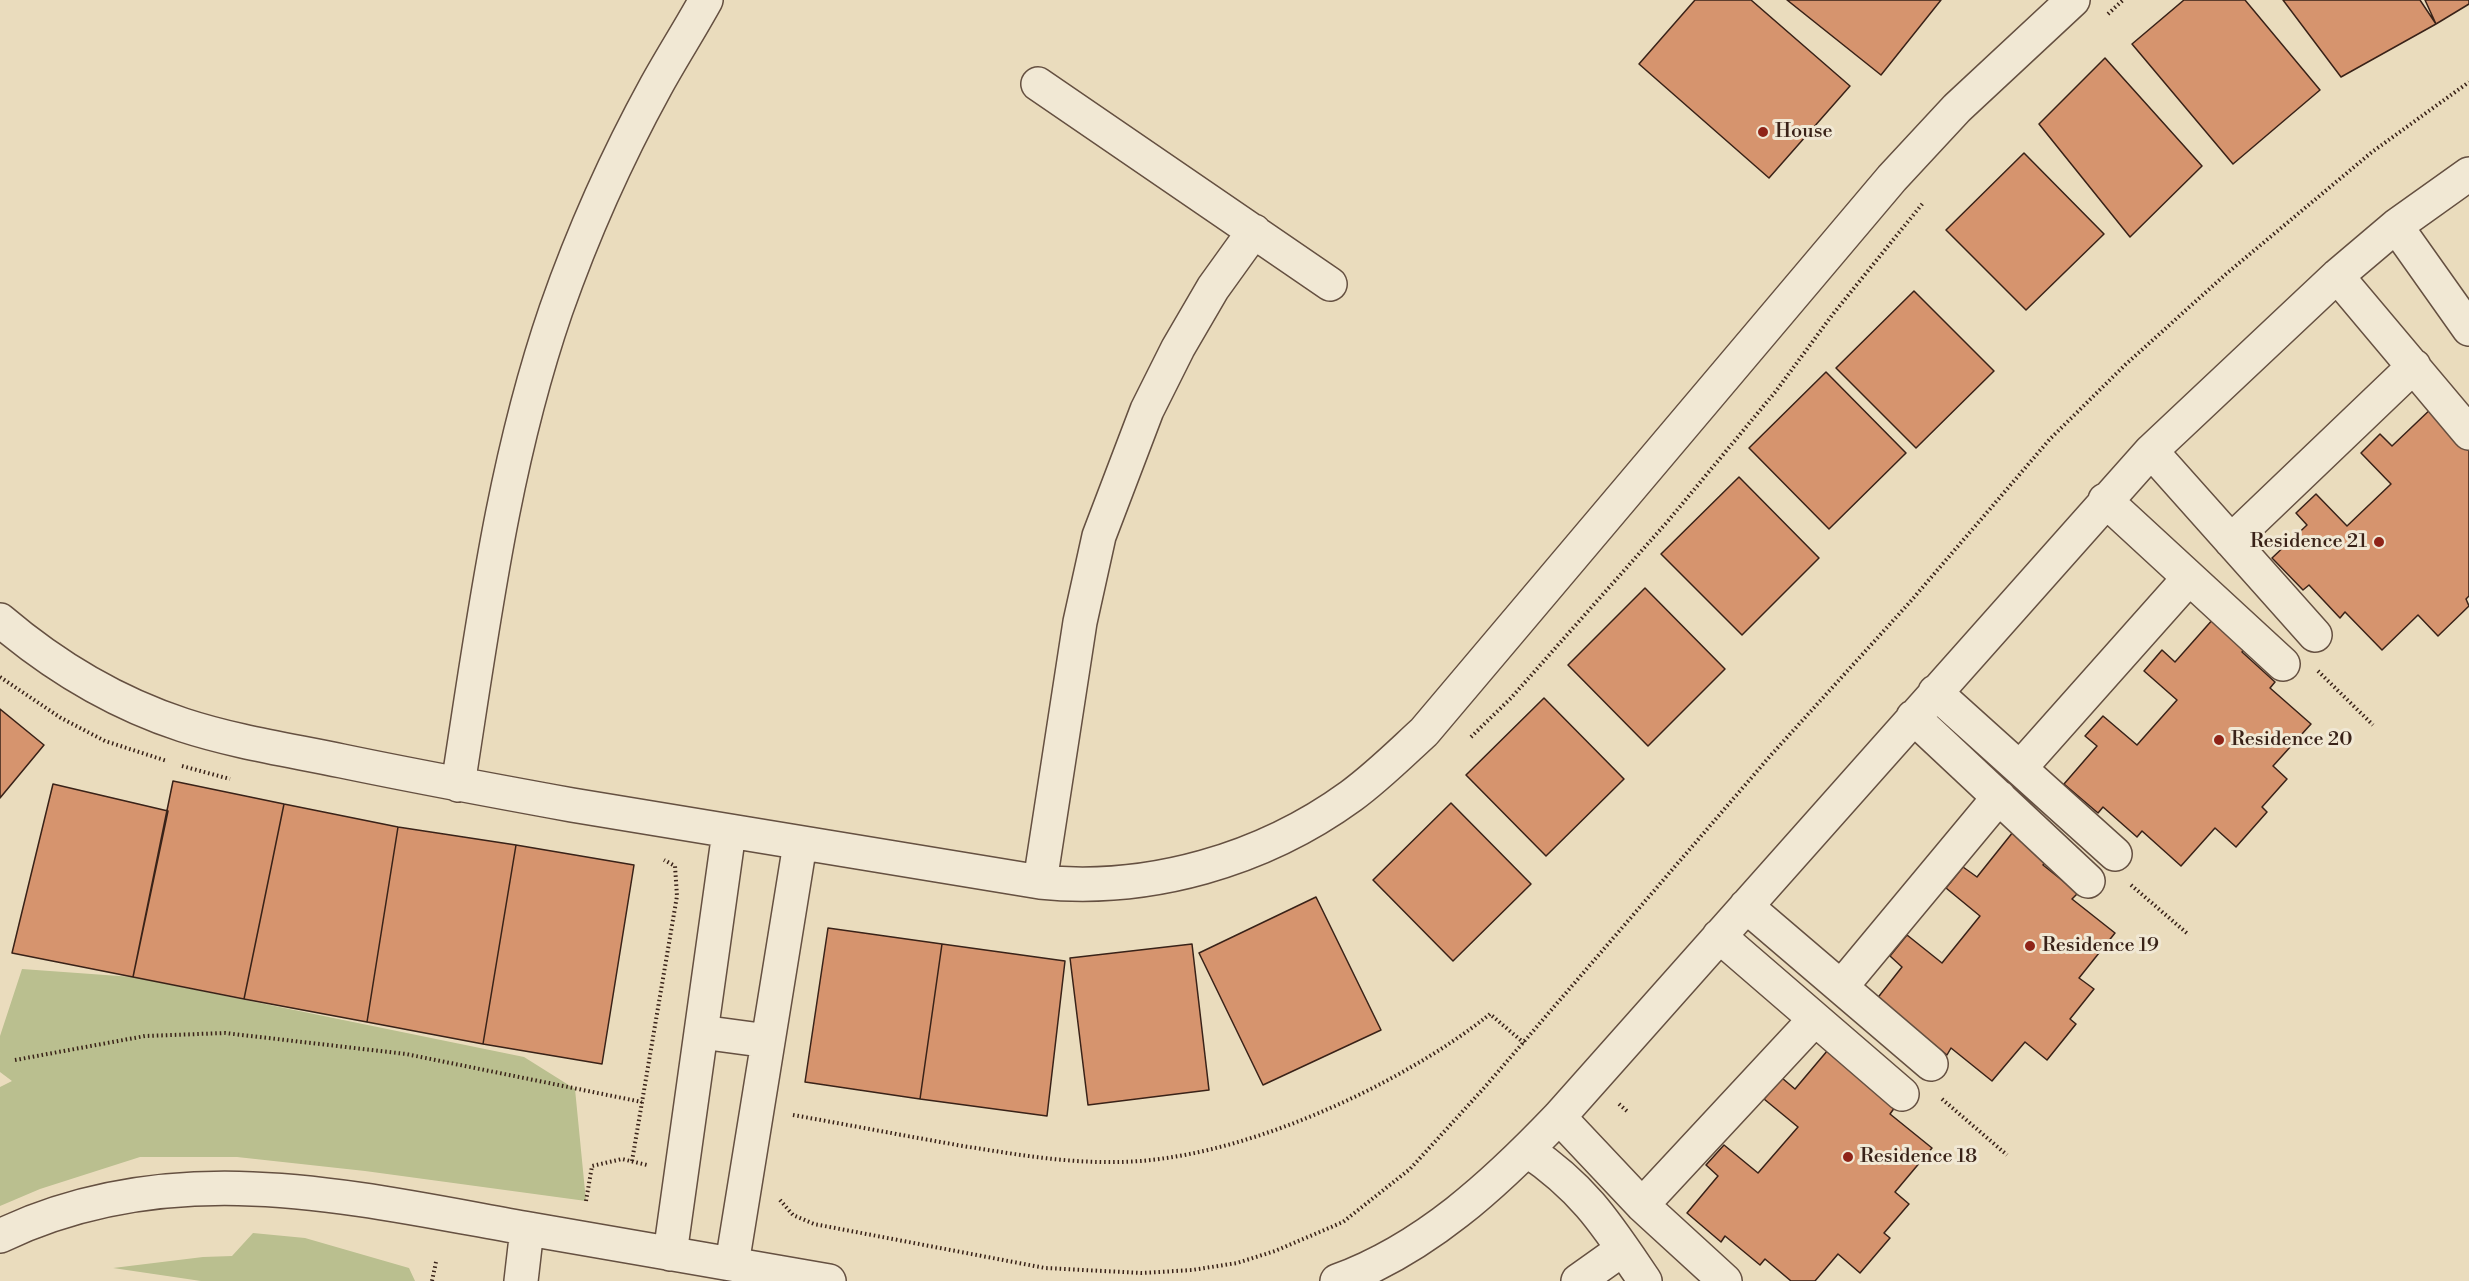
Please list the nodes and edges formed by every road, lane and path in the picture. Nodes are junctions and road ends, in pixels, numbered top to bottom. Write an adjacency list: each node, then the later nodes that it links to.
1 (706, 0): 31 (street)
2 (2073, 0): 38 (street)
3 (2123, 0): 4 (path)
4 (2103, 18)
5 (2469, 82): 45 (path)
6 (1038, 84): 10 (street)
7 (2469, 174): 9 (street)
8 (1927, 197): 26 (path)
9 (2396, 226): 11 (street); 13 (street)
10 (1254, 231): 12 (street); 38 (street)
11 (2337, 276): 14 (street); 16 (street)
12 (1330, 284)
13 (2468, 327)
14 (2414, 366): 15 (street); 18 (street)
15 (2469, 433)
16 (2151, 451): 17 (street); 18 (street)
17 (2105, 501): 19 (street); 24 (street)
18 (2231, 541): 21 (street)
19 (2189, 578): 22 (street); 29 (street)
20 (0, 620): 31 (street)
21 (2315, 635)
22 (2283, 664)
23 (0, 677): 27 (path)
24 (1935, 692): 25 (street); 29 (street)
25 (1914, 717): 32 (street); 39 (street)
26 (1463, 744)
27 (168, 762)
28 (179, 765): 30 (path)
29 (2020, 768): 35 (street)
30 (234, 779)
31 (458, 785): 33 (street)
32 (1999, 797): 37 (street); 41 (street)
33 (729, 832): 34 (street); 43 (street)
34 (800, 844): 38 (street); 44 (street)
35 (2115, 854)
36 (657, 856): 49 (path)
37 (2088, 881)
38 (1040, 882)
39 (1746, 906): 40 (street); 41 (street)
40 (1719, 936): 42 (street); 51 (street)
41 (1841, 987): 47 (street)
42 (1815, 1019): 48 (street); 57 (street)
43 (701, 1032): 44 (street); 61 (street)
44 (768, 1041): 63 (street)
45 (1524, 1043): 50 (path); 55 (path)
46 (15, 1060): 49 (path)
47 (1931, 1064)
48 (1902, 1094)
49 (642, 1102): 53 (path)
50 (783, 1113)
51 (1559, 1117): 52 (street); 57 (street)
52 (1527, 1150): 60 (street); 65 (street)
53 (632, 1161): 54 (path); 56 (path)
54 (655, 1166)
55 (777, 1196)
56 (586, 1201)
57 (1642, 1205): 71 (street)
58 (527, 1229): 59 (street); 61 (street); 68 (street)
59 (0, 1236)
60 (1623, 1249): 69 (street); 70 (street)
61 (670, 1254): 63 (street)
62 (436, 1262): 67 (path)
63 (732, 1264): 64 (street)
64 (774, 1276): 66 (street)
65 (1346, 1279)
66 (815, 1280)
67 (432, 1281)
68 (520, 1281)
69 (1578, 1281)
70 (1645, 1281)
71 (1725, 1281)

